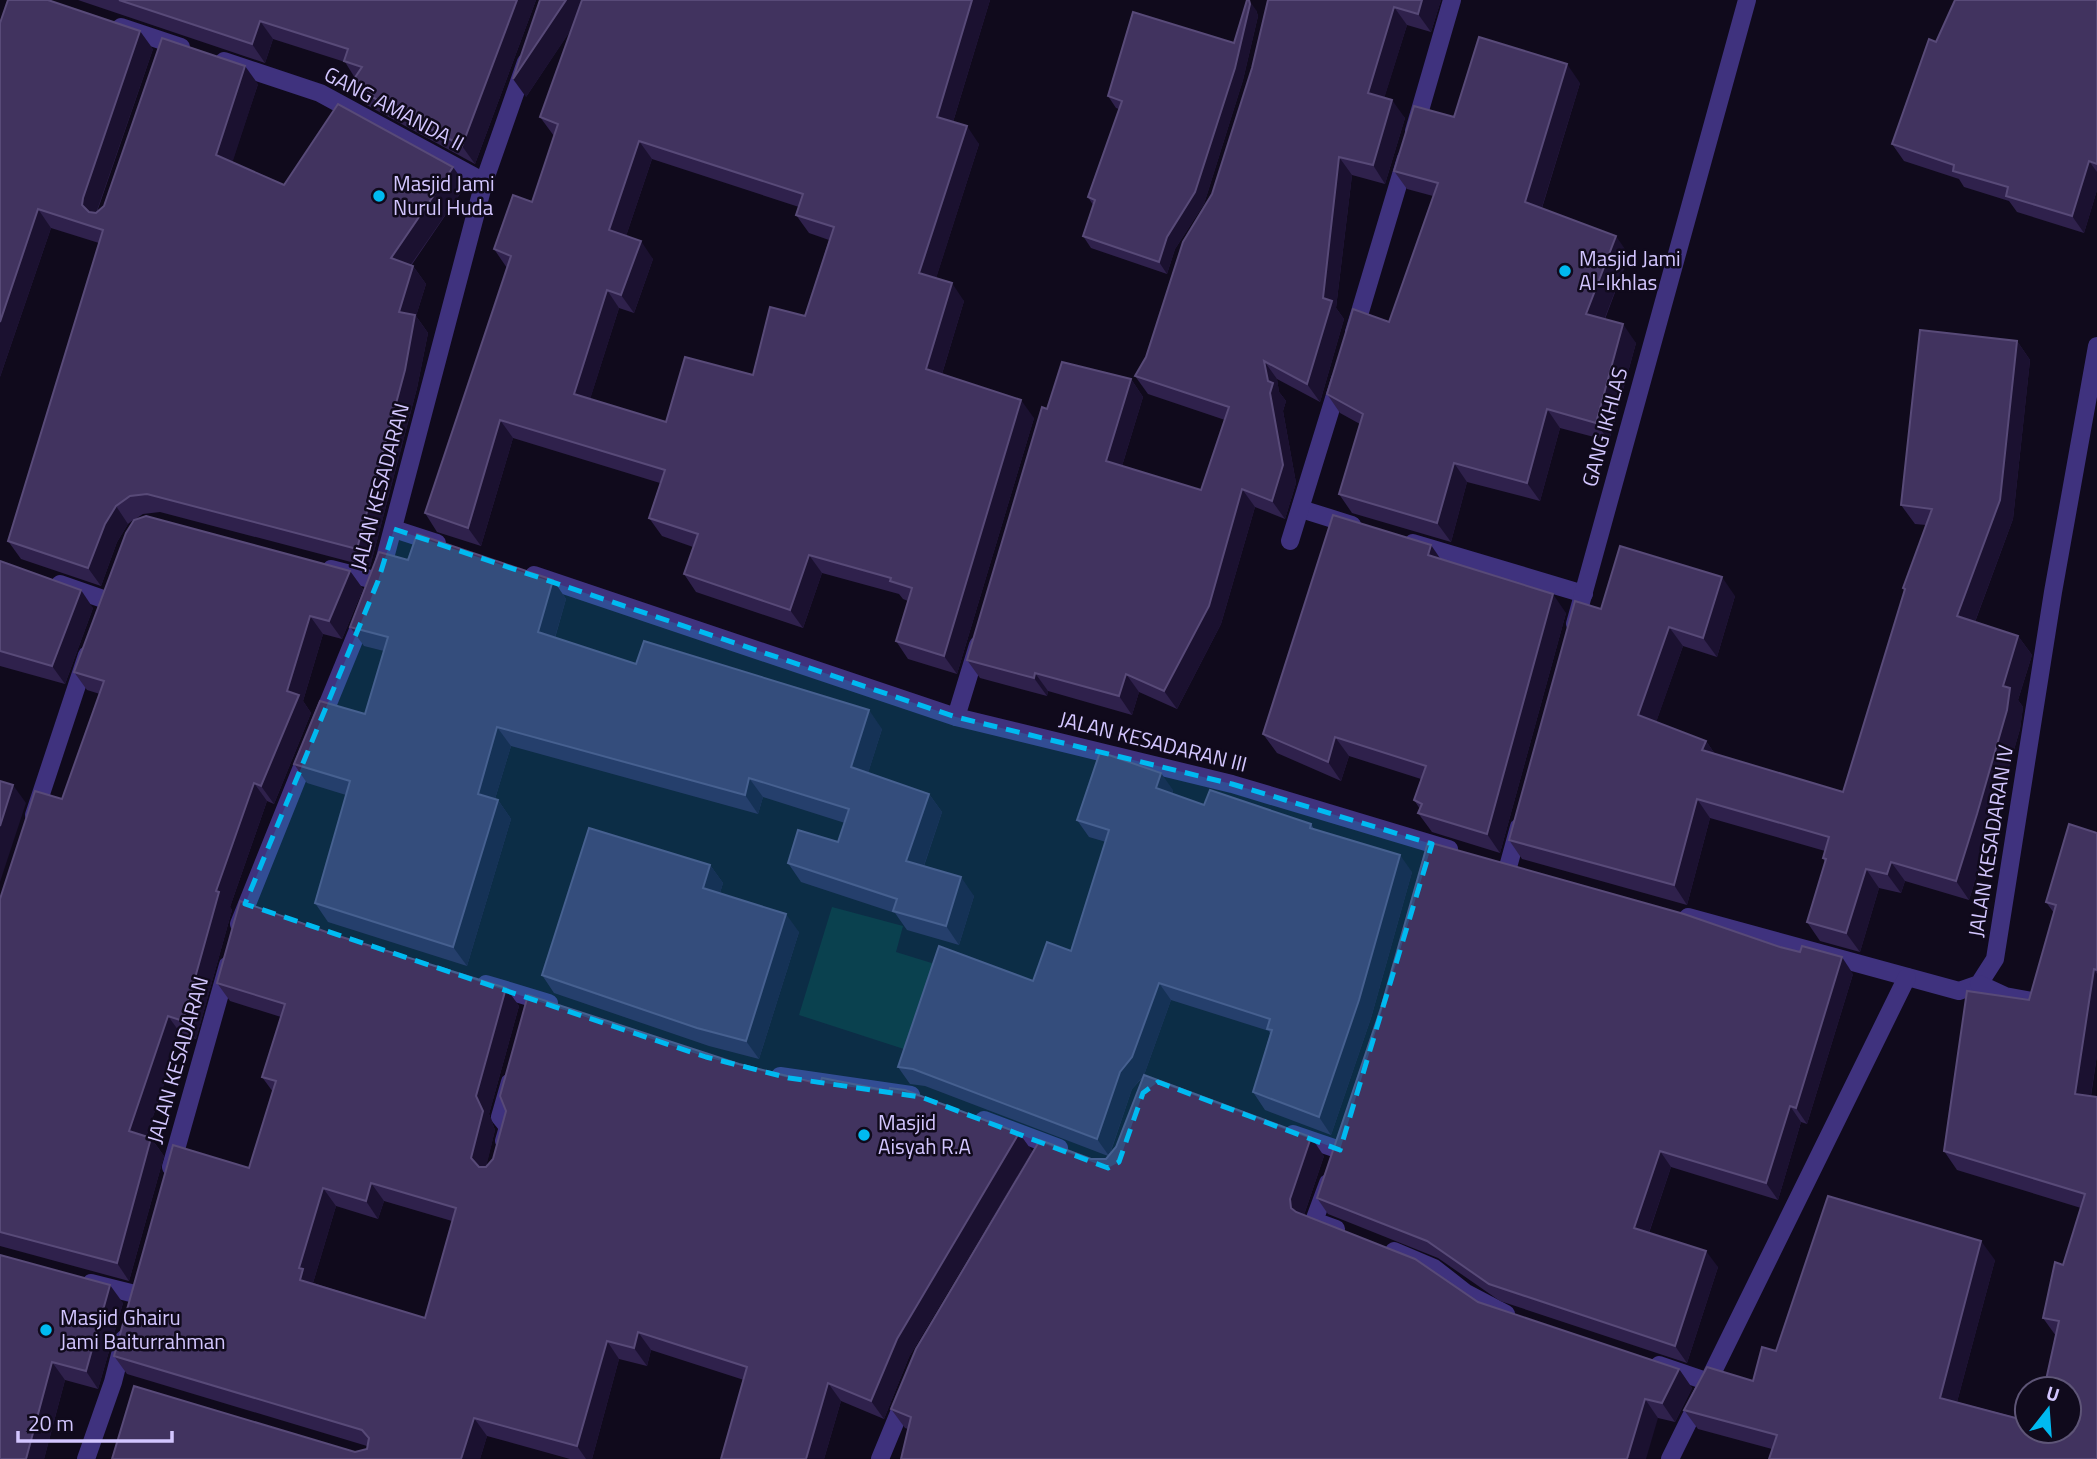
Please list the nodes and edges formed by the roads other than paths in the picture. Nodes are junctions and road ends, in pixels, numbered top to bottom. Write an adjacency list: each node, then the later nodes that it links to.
1 (1452, 0): 7 (street)
2 (1747, 0): 18 (street, GANG IKHLAS)
3 (105, 21): 5 (street, GANG AMANDA II)
4 (534, 39): 5 (street, JALAN KESADARAN)
5 (484, 182): 9 (street, JALAN KESADARAN)
6 (2097, 346): 30 (street, JALAN KESADARAN IV)
7 (1301, 509): 8 (street); 11 (street)
8 (1365, 528)
9 (394, 529): 12 (street); 17 (street, JALAN KESADARAN)
10 (1391, 536): 18 (street)
11 (1290, 541)
12 (459, 551)
13 (314, 564): 17 (street)
14 (510, 568): 22 (street, JALAN KESADARAN III)
15 (115, 578): 16 (street)
16 (47, 580)
17 (378, 581): 40 (street, JALAN KESADARAN)
18 (1584, 594): 21 (street, GANG IKHLAS)
19 (984, 628): 22 (street)
20 (92, 640): 24 (street)
21 (1569, 646)
22 (957, 717): 25 (street, JALAN KESADARAN III)
23 (1522, 815): 26 (street)
24 (30, 826)
25 (1470, 855)
26 (1508, 867)
27 (1668, 911): 28 (street)
28 (1907, 978): 30 (street); 47 (street)
29 (468, 979): 32 (street)
30 (1979, 984): 31 (street)
31 (2037, 1002)
32 (570, 1010)
33 (515, 1064): 39 (street)
34 (765, 1072): 35 (street)
35 (934, 1102)
36 (972, 1116): 38 (street)
37 (1281, 1129): 41 (street)
38 (1080, 1157)
39 (498, 1162)
40 (166, 1186)
41 (1353, 1236)
42 (1379, 1245): 44 (street)
43 (74, 1278): 48 (street)
44 (1520, 1319)
45 (1646, 1361): 47 (street)
46 (914, 1375): 49 (street)
47 (1709, 1382): 50 (street)
48 (86, 1459)
49 (880, 1459)
50 (1670, 1459)

